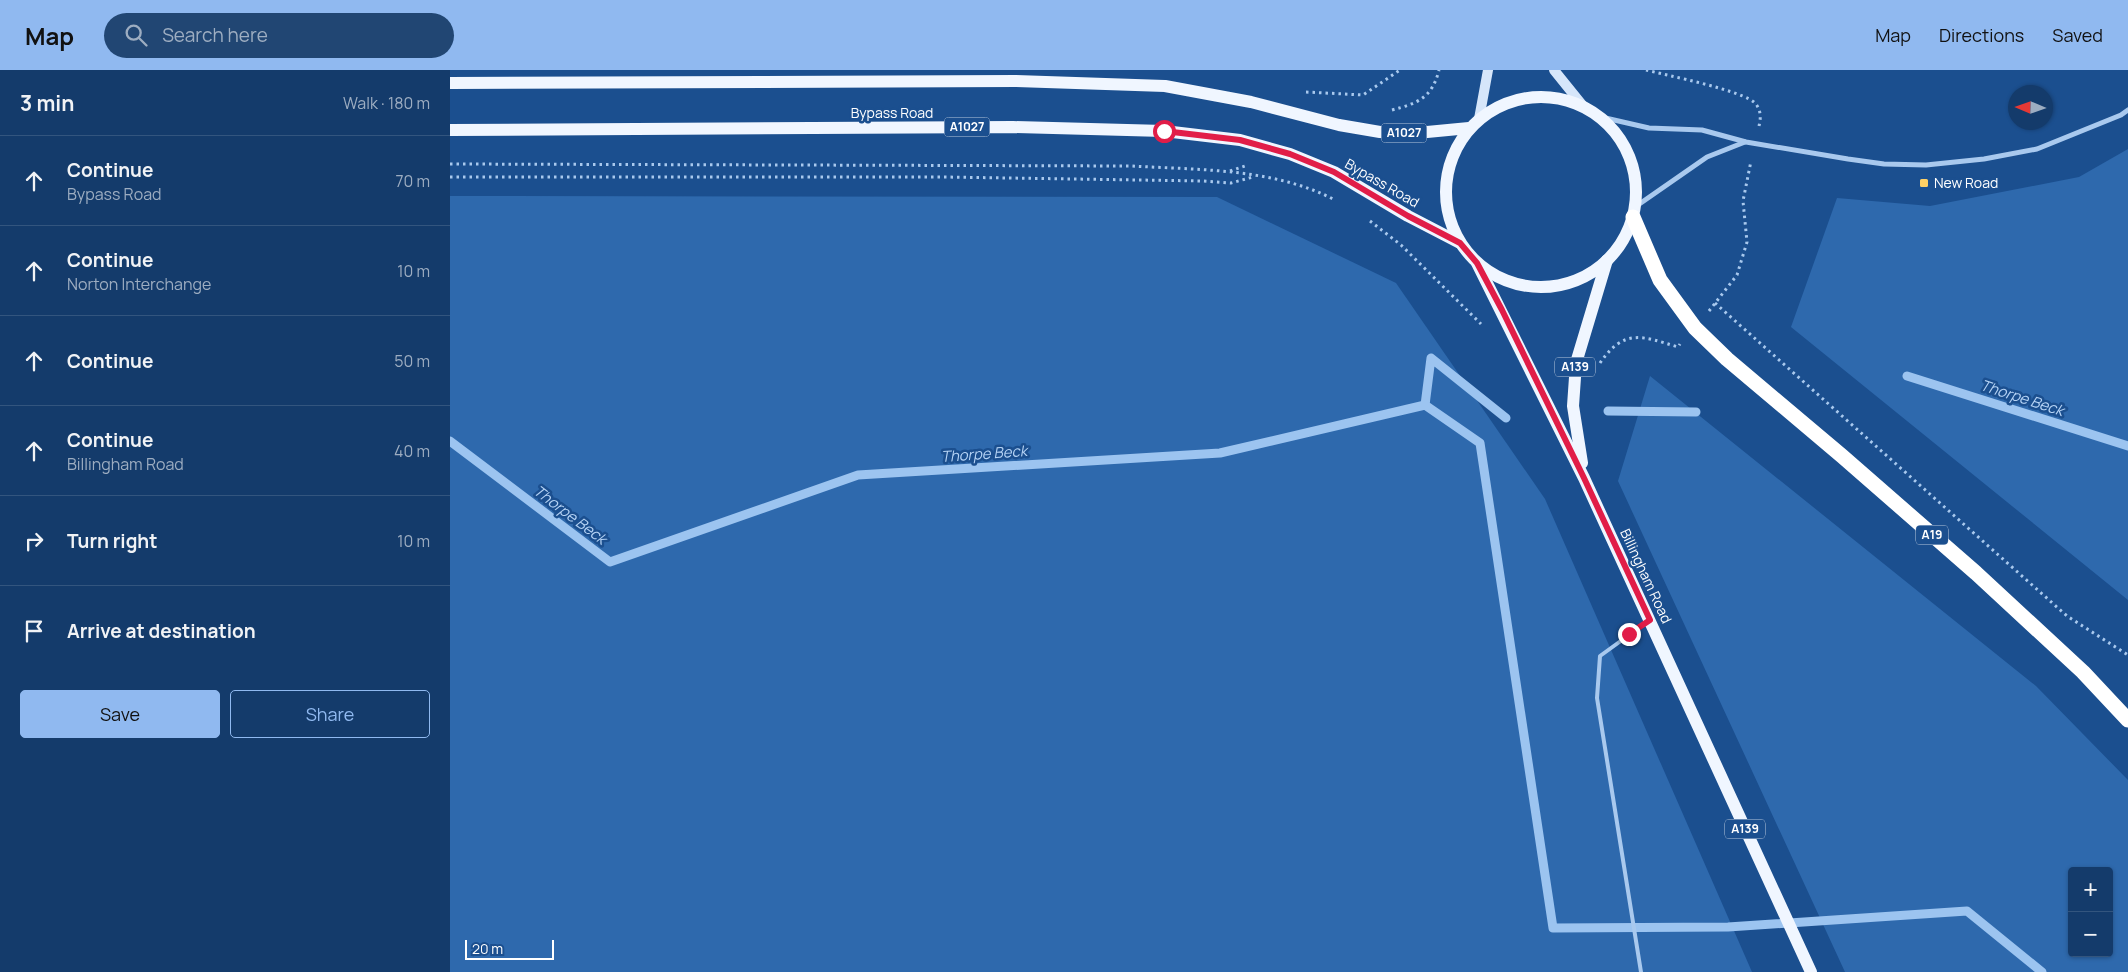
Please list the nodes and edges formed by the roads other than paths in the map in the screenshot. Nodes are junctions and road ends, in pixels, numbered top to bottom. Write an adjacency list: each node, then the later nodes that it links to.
1 (1488, 70): 7 (main road)
2 (1554, 70): 4 (main road)
3 (450, 83): 7 (main road, A1027)
4 (1582, 106): 6 (main road); 7 (main road)
5 (2128, 110): 9 (street)
6 (1600, 117): 9 (street); 10 (main road)
7 (1474, 124): 11 (main road)
8 (450, 130): 11 (main road, Bypass Road / A1027)
9 (1746, 142): 10 (street)
10 (1634, 212): 12 (main road); 16 (highway, A19)
11 (1460, 243): 13 (main road)
12 (1608, 260): 13 (main road); 14 (main road, A139)
13 (1477, 263): 14 (main road, A139)
14 (1584, 478): 15 (main road, Billingham Road / A139)
15 (1650, 620): 17 (lane); 18 (main road, Billingham Road / A139)
16 (2128, 720)
17 (1641, 970)
18 (1811, 972)

